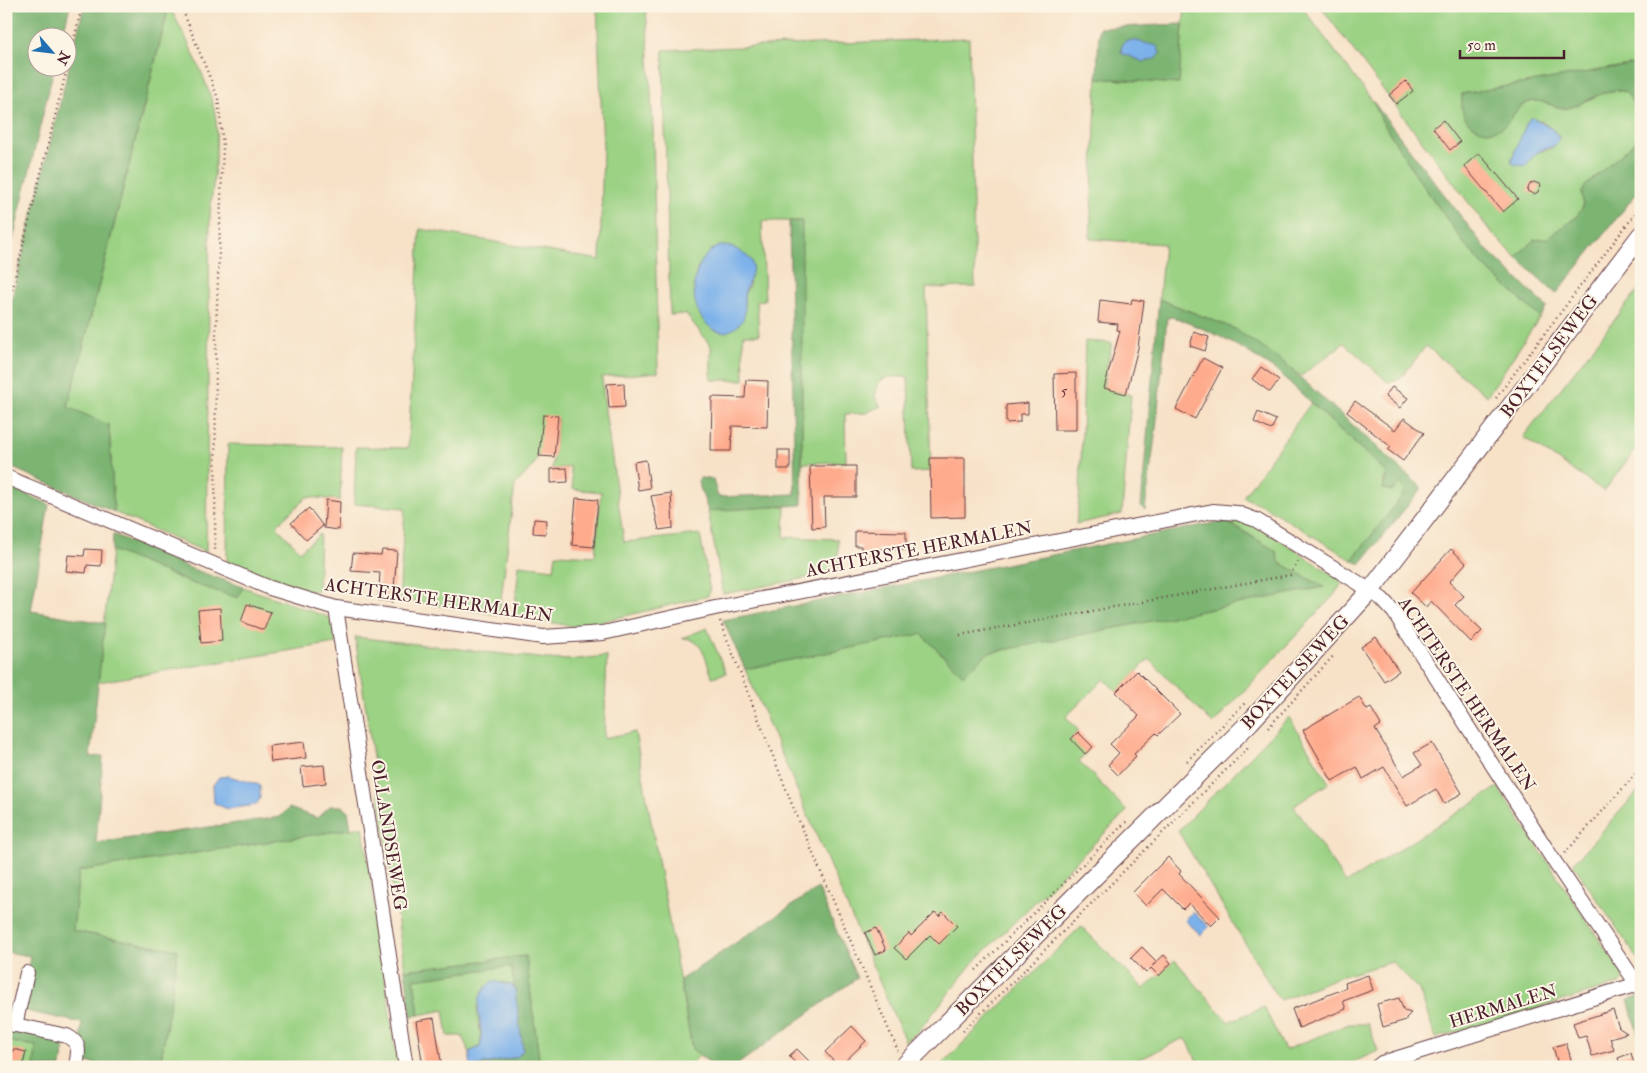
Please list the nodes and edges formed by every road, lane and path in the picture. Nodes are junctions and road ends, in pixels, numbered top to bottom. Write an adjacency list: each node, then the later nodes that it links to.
1 (82, 6): 3 (path)
2 (181, 6): 9 (path)
3 (76, 28)
4 (64, 78): 6 (path)
5 (1641, 236): 10 (main road, BOXTELSEWEG)
6 (6, 314)
7 (6, 477): 9 (street, ACHTERSTE HERMALEN)
8 (1306, 550): 10 (street, ACHTERSTE HERMALEN); 12 (street, ACHTERSTE HERMALEN); 13 (path)
9 (214, 565): 11 (street, ACHTERSTE HERMALEN)
10 (1370, 591): 18 (street, ACHTERSTE HERMALEN); 24 (main road, BOXTELSEWEG)
11 (336, 608): 12 (street, ACHTERSTE HERMALEN); 26 (street, OLLANDSEWEG)
12 (715, 608): 24 (path)
13 (960, 635)
14 (1248, 699): 15 (path, BOXTELSEWEG)
15 (1180, 767)
16 (1641, 768): 18 (path)
17 (1133, 814): 20 (path, BOXTELSEWEG)
18 (1556, 864): 21 (street, ACHTERSTE HERMALEN)
19 (27, 973): 22 (street)
20 (972, 976)
21 (1639, 983): 27 (street, HERMALEN)
22 (11, 1024): 25 (street)
23 (906, 1048): 24 (path)
24 (901, 1060)
25 (76, 1067)
26 (406, 1067)
27 (1377, 1067)

